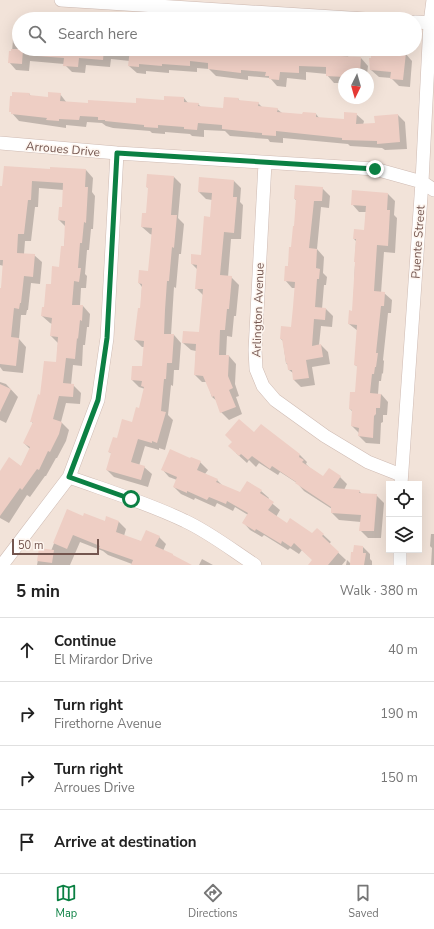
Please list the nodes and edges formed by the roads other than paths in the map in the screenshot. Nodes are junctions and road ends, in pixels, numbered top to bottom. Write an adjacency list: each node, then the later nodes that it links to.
1 (61, 0): 3 (street)
2 (433, 0): 5 (street, Puente Street)
3 (253, 12)
4 (422, 22): 5 (street)
5 (432, 23): 9 (street, Puente Street)
6 (0, 143): 7 (street, Arroues Drive)
7 (117, 153): 8 (street, Arroues Drive); 11 (street)
8 (265, 163): 9 (street, Arroues Drive); 12 (street, Arlington Avenue)
9 (422, 182): 10 (street, Arroues Drive); 12 (street, Puente Street)
10 (434, 190)
11 (69, 477): 14 (street); 15 (street)
12 (401, 479)
13 (400, 553): 16 (street)
14 (2, 565)
15 (255, 565)
16 (400, 565)

